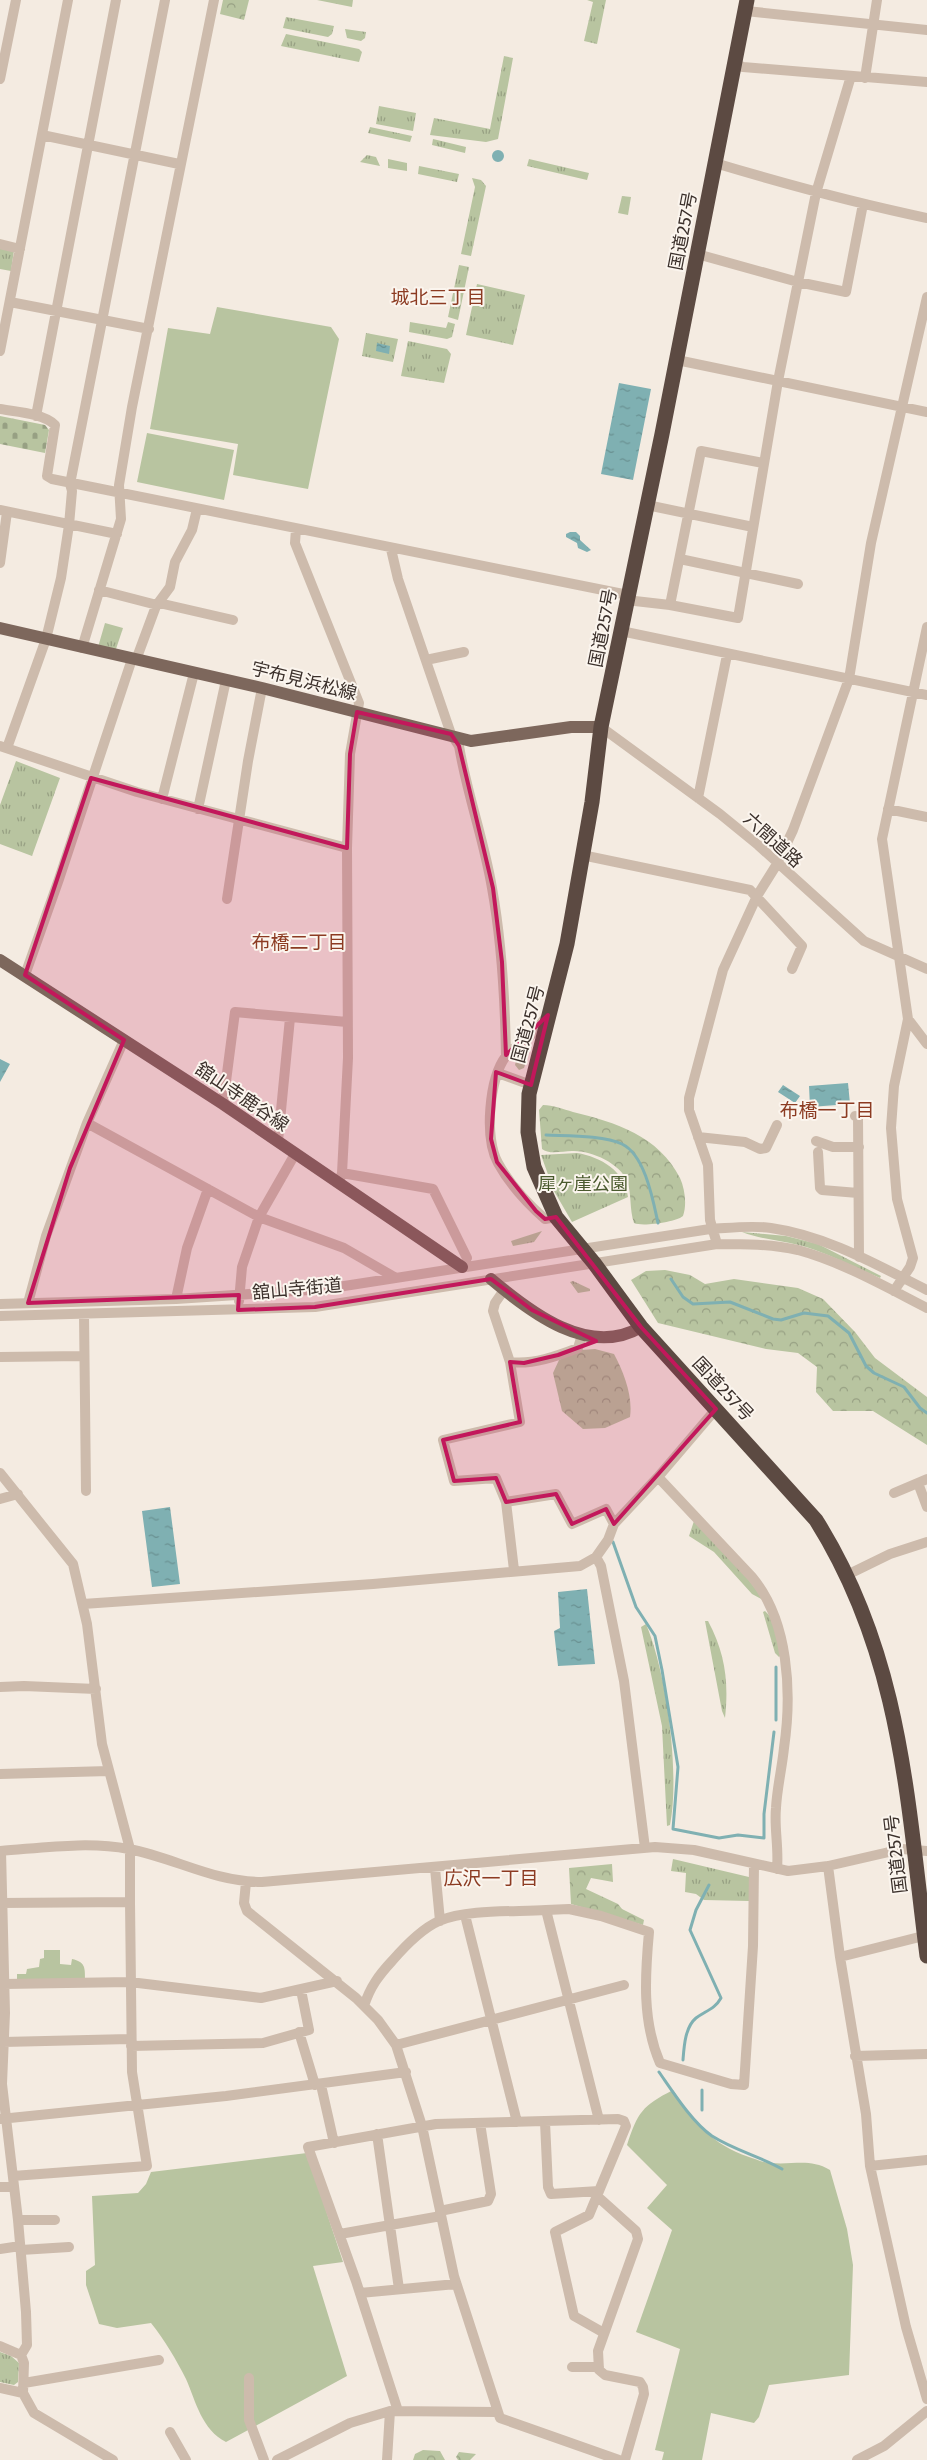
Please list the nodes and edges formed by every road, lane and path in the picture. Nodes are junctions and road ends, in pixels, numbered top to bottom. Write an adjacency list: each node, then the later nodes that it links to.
1 (16, 0): 13 (street)
2 (68, 0): 15 (street)
3 (116, 0): 16 (street)
4 (165, 0): 17 (street)
5 (214, 0): 19 (street)
6 (877, 0): 8 (street)
7 (746, 5): 8 (street); 10 (highway, 国道257号)
8 (873, 24): 9 (street); 12 (street)
9 (927, 30)
10 (735, 64): 11 (street); 18 (highway, 国道257号)
11 (851, 76): 12 (street); 20 (street)
12 (865, 78): 14 (street)
13 (0, 79)
14 (927, 82)
15 (42, 135): 16 (street); 24 (street)
16 (88, 145): 17 (street); 29 (street)
17 (135, 154): 19 (street); 31 (street)
18 (715, 163): 20 (street); 25 (highway, 国道257号)
19 (180, 164): 32 (street)
20 (816, 193): 21 (street); 26 (street)
21 (863, 204): 22 (street); 26 (street)
22 (927, 218)
23 (0, 244): 24 (street)
24 (20, 249): 28 (street)
25 (697, 254): 26 (street); 34 (highway, 国道257号)
26 (798, 282): 35 (street)
27 (927, 297): 36 (street)
28 (10, 302): 29 (street); 30 (street)
29 (56, 311): 31 (street); 39 (street)
30 (4, 313): 33 (street)
31 (101, 321): 32 (street); 41 (street)
32 (148, 329): 42 (street)
33 (0, 351)
34 (677, 360): 35 (street); 43 (highway, 国道257号)
35 (778, 381): 36 (street); 40 (street)
36 (902, 407): 38 (street); 71 (street)
37 (0, 409): 39 (street)
38 (927, 412)
39 (36, 416): 41 (street)
40 (763, 463): 46 (street); 48 (street)
41 (70, 484): 42 (street); 47 (street)
42 (121, 494): 44 (street); 50 (street)
43 (648, 505): 46 (street); 57 (highway, 国道257号)
44 (197, 509): 49 (street); 58 (street)
45 (4, 510): 47 (street); 53 (street)
46 (689, 514): 48 (street); 52 (street)
47 (69, 525): 50 (street); 64 (street)
48 (753, 527): 54 (street)
49 (296, 529): 51 (street); 76 (street)
50 (117, 534): 56 (street)
51 (391, 549): 57 (street); 69 (street)
52 (680, 559): 54 (street); 59 (street)
53 (0, 563)
54 (745, 574): 55 (street); 59 (street)
55 (798, 584)
56 (99, 590): 58 (street); 65 (street)
57 (627, 598): 59 (street); 63 (highway, 国道257号)
58 (158, 604): 60 (street); 68 (street)
59 (670, 605)
60 (233, 620)
61 (927, 627): 74 (street)
62 (0, 628): 64 (main road, 宇布見浜松線)
63 (621, 631): 67 (street); 77 (highway, 国道257号)
64 (46, 639): 65 (main road, 宇布見浜松線); 79 (street)
65 (82, 648): 68 (main road, 宇布見浜松線)
66 (464, 652): 69 (street)
67 (727, 655): 71 (street); 81 (street)
68 (134, 659): 70 (main road, 宇布見浜松線); 80 (street)
69 (426, 660): 78 (street)
70 (194, 673): 72 (main road, 宇布見浜松線); 82 (street)
71 (849, 679): 74 (street); 89 (street)
72 (226, 680): 73 (main road, 宇布見浜松線); 83 (street)
73 (262, 688): 76 (main road, 宇布見浜松線); 86 (street)
74 (914, 692): 75 (street); 84 (street)
75 (927, 695)
76 (357, 712): 78 (main road, 宇布見浜松線); 87 (street)
77 (601, 728): 78 (main road, 宇布見浜松線); 81 (street, 六間道路); 88 (highway, 国道257号)
78 (451, 734): 103 (street)
79 (4, 747): 80 (street)
80 (91, 778): 82 (street); 96 (street)
81 (698, 798): 89 (street, 六間道路)
82 (162, 799): 83 (street)
83 (198, 809): 86 (street)
84 (888, 809): 85 (street); 92 (street)
85 (927, 817)
86 (239, 820): 87 (street); 91 (street)
87 (347, 848): 100 (street)
88 (582, 855): 90 (street); 97 (highway, 国道257号)
89 (777, 864): 90 (street); 92 (street, 六間道路)
90 (756, 896): 94 (street); 110 (street)
91 (227, 899)
92 (898, 958): 95 (street, 六間道路); 99 (street)
93 (0, 960): 96 (main road, 舘山寺鹿谷線)
94 (792, 969)
95 (927, 969)
96 (25, 975): 101 (main road, 舘山寺鹿谷線)
97 (548, 1015): 103 (street); 105 (highway, 国道257号)
98 (290, 1018): 100 (street); 106 (street); 112 (street)
99 (908, 1018): 102 (street); 128 (street)
100 (347, 1022): 116 (street)
101 (124, 1040): 106 (main road, 舘山寺鹿谷線); 108 (street)
102 (927, 1044)
103 (506, 1055): 104 (street)
104 (498, 1073): 105 (street); 120 (street)
105 (531, 1085): 120 (highway, 国道257号)
106 (222, 1104): 112 (main road, 舘山寺鹿谷線)
107 (855, 1116): 113 (street)
108 (87, 1123): 117 (street); 135 (street)
109 (777, 1125): 110 (street)
110 (698, 1137): 121 (street)
111 (816, 1141): 113 (street)
112 (278, 1142): 115 (main road, 舘山寺鹿谷線)
113 (859, 1147): 118 (street)
114 (818, 1152): 118 (street)
115 (295, 1154): 116 (main road, 舘山寺鹿谷線); 119 (street)
116 (341, 1178): 125 (main road, 舘山寺鹿谷線); 125 (street)
117 (208, 1189): 119 (street); 134 (street)
118 (858, 1193): 124 (street)
119 (260, 1217): 127 (street); 133 (street)
120 (556, 1217): 123 (highway, 国道257号)
121 (713, 1229): 122 (street); 123 (street, 舘山寺街道); 124 (street, 舘山寺街道)
122 (718, 1244): 126 (street, 舘山寺街道); 132 (street, 舘山寺街道)
123 (582, 1249): 125 (street, 舘山寺街道); 126 (highway, 国道257号)
124 (859, 1257): 128 (street, 舘山寺街道)
125 (464, 1263): 127 (street, 舘山寺街道)
126 (594, 1263): 129 (street, 舘山寺街道); 141 (highway, 国道257号)
127 (396, 1278): 133 (street, 舘山寺街道)
128 (903, 1278): 131 (street, 舘山寺街道); 132 (street)
129 (491, 1279): 130 (main road); 138 (street, 舘山寺街道)
130 (504, 1290): 142 (main road); 145 (street)
131 (927, 1290)
132 (894, 1291): 137 (street, 舘山寺街道)
133 (239, 1295): 134 (street, 舘山寺街道); 138 (street)
134 (176, 1299): 135 (street, 舘山寺街道)
135 (28, 1303): 136 (street, 舘山寺街道)
136 (0, 1304)
137 (927, 1308)
138 (238, 1310): 139 (street, 舘山寺街道)
139 (84, 1314): 140 (street, 舘山寺街道); 143 (street)
140 (0, 1316)
141 (641, 1327): 142 (main road); 146 (highway, 国道257号)
142 (582, 1335): 145 (street)
143 (84, 1356): 144 (street); 150 (street)
144 (0, 1357)
145 (510, 1362): 154 (street)
146 (716, 1409): 148 (street); 160 (highway, 国道257号)
147 (0, 1473): 151 (street)
148 (658, 1477): 156 (street); 173 (street)
149 (923, 1481): 152 (street); 155 (street)
150 (86, 1491)
151 (18, 1494): 153 (street); 161 (street)
152 (894, 1494)
153 (0, 1499)
154 (506, 1502): 156 (street); 159 (street)
155 (927, 1508)
156 (614, 1524): 158 (street)
157 (927, 1542): 160 (street)
158 (596, 1557): 159 (street); 166 (street)
159 (514, 1570): 161 (street)
160 (847, 1575): 168 (highway, 国道257号)
161 (83, 1604): 163 (street)
162 (0, 1687): 163 (street)
163 (96, 1689): 164 (street)
164 (109, 1771): 165 (street); 167 (street)
165 (0, 1774)
166 (650, 1848): 170 (street); 172 (street)
167 (130, 1849): 169 (street); 174 (street); 175 (street)
168 (921, 1850): 171 (street); 180 (highway, 国道257号)
169 (0, 1851): 176 (street)
170 (754, 1864): 173 (street); 177 (street)
171 (828, 1866): 173 (street); 182 (street)
172 (435, 1868): 174 (street); 179 (street)
173 (777, 1869)
174 (246, 1882): 183 (street)
175 (130, 1902): 176 (street); 184 (street)
176 (1, 1903): 185 (street)
177 (546, 1910): 178 (street); 188 (street)
178 (465, 1915): 179 (street); 190 (street)
179 (440, 1921): 189 (street)
180 (926, 1935): 181 (highway, 国道257号); 182 (street)
181 (927, 1956)
182 (840, 1957): 196 (street)
183 (337, 1981): 187 (street); 189 (street)
184 (130, 1982): 185 (street); 187 (street); 193 (street)
185 (4, 1984): 192 (street)
186 (624, 1985): 188 (street)
187 (301, 1990): 191 (street)
188 (569, 2000): 190 (street); 202 (street)
189 (364, 2006): 194 (street)
190 (490, 2020): 194 (street); 203 (street)
191 (299, 2032): 193 (street); 199 (street)
192 (3, 2042): 193 (street); 198 (street)
193 (131, 2043): 200 (street)
194 (396, 2045): 197 (street)
195 (927, 2054): 196 (street)
196 (855, 2056): 210 (street)
197 (406, 2072): 199 (street); 206 (street)
198 (1, 2075): 201 (street)
199 (318, 2085): 200 (street); 208 (street)
200 (136, 2105): 201 (street); 211 (street)
201 (2, 2119): 211 (street)
202 (599, 2120): 204 (street); 214 (street)
203 (517, 2122): 204 (street); 205 (street)
204 (545, 2122): 214 (street)
205 (480, 2123): 206 (street); 215 (street)
206 (422, 2126): 207 (street); 215 (street)
207 (377, 2134): 208 (street); 218 (street)
208 (334, 2143): 219 (street)
209 (927, 2160): 210 (street)
210 (870, 2166): 235 (street)
211 (13, 2176): 212 (street)
212 (14, 2187): 213 (street); 216 (street)
213 (0, 2188)
214 (598, 2194): 226 (street); 226 (street)
215 (440, 2214): 218 (street); 223 (street)
216 (18, 2220): 217 (street); 221 (street)
217 (55, 2220)
218 (389, 2225): 219 (street); 224 (street)
219 (340, 2234): 225 (street)
220 (69, 2247): 221 (street)
221 (20, 2248): 222 (street); 228 (street)
222 (0, 2249)
223 (456, 2284): 224 (street); 238 (street)
224 (399, 2289): 225 (street)
225 (360, 2293): 236 (street)
226 (604, 2333): 231 (street)
227 (0, 2346): 228 (street)
228 (21, 2355): 234 (street)
229 (159, 2360): 234 (street)
230 (572, 2367): 231 (street)
231 (599, 2367): 246 (street)
232 (249, 2378): 242 (street)
233 (0, 2388): 234 (street)
234 (23, 2388): 240 (street)
235 (927, 2399)
236 (394, 2411): 238 (street); 243 (street); 244 (street)
237 (927, 2411): 247 (street)
238 (497, 2412): 245 (street)
239 (170, 2432): 241 (street)
240 (112, 2460)
241 (186, 2460)
242 (264, 2460)
243 (277, 2460)
244 (386, 2460)
245 (619, 2460)
246 (625, 2460)
247 (857, 2460)

